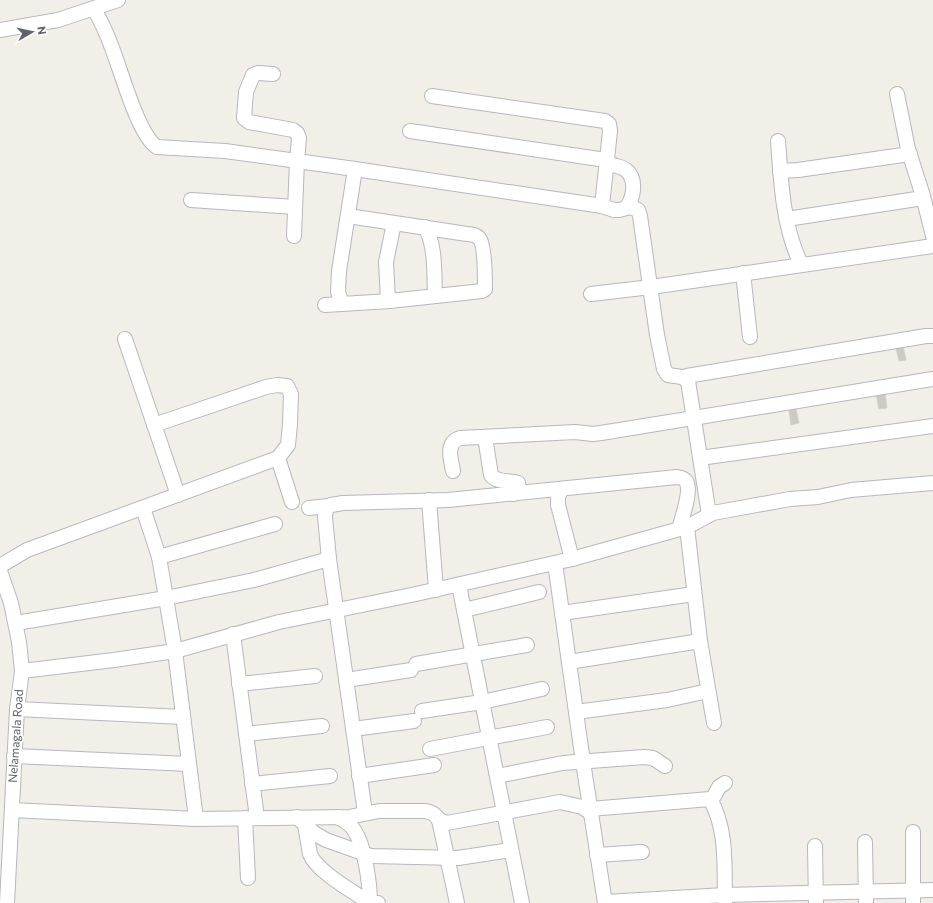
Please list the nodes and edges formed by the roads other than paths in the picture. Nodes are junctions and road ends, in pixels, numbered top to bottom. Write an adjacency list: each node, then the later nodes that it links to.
1 (118, 0): 2 (street)
2 (94, 9): 3 (street); 11 (street)
3 (0, 30)
4 (273, 74): 11 (street)
5 (897, 94): 9 (street)
6 (432, 96): 10 (street)
7 (410, 131): 10 (street)
8 (778, 141): 13 (street)
9 (910, 154): 13 (street); 14 (street)
10 (606, 160): 16 (street); 18 (street)
11 (297, 161): 12 (street); 17 (street)
12 (355, 169): 16 (street); 19 (street)
13 (780, 171): 20 (street)
14 (924, 198): 20 (street); 24 (street)
15 (191, 200): 17 (street)
16 (602, 206): 18 (street)
17 (295, 207): 23 (street)
18 (626, 208): 28 (street)
19 (348, 216): 21 (street); 32 (street)
20 (787, 219): 26 (street)
21 (394, 223): 22 (street); 31 (street)
22 (425, 227): 30 (street); 30 (street)
23 (294, 236)
24 (933, 236)
25 (933, 246): 26 (street)
26 (800, 264): 27 (street)
27 (743, 273): 28 (street); 35 (street)
28 (651, 287): 29 (street); 37 (street)
29 (591, 294)
30 (436, 296): 31 (street)
31 (388, 301): 32 (street)
32 (342, 304): 33 (street)
33 (325, 305)
34 (933, 336): 37 (street)
35 (750, 337)
36 (125, 339): 40 (street)
37 (685, 378): 39 (street)
38 (933, 379): 39 (street)
39 (694, 417): 42 (street); 44 (street)
40 (154, 425): 43 (street); 49 (street)
41 (933, 426): 44 (street)
42 (485, 437): 45 (street); 48 (street)
43 (278, 458): 49 (street); 51 (street)
44 (700, 458): 55 (street)
45 (453, 471)
46 (933, 483): 55 (street)
47 (562, 489): 48 (street); 57 (street); 60 (street)
48 (513, 494): 50 (street)
49 (178, 495): 53 (street)
50 (429, 500): 52 (street); 66 (street)
51 (292, 502)
52 (330, 506): 54 (street); 59 (street)
53 (143, 508): 58 (street); 62 (street)
54 (309, 508)
55 (709, 516): 57 (street)
56 (275, 524): 58 (street)
57 (683, 528): 60 (street); 68 (street)
58 (159, 556): 69 (street)
59 (329, 559): 69 (street); 71 (street)
60 (572, 559): 61 (street)
61 (555, 563): 64 (street); 72 (street)
62 (0, 566)
63 (0, 572): 65 (street, Nelamagala Road)
64 (459, 585): 66 (street); 70 (street)
65 (4, 590): 73 (street, Nelamagala Road)
66 (436, 590): 71 (street)
67 (539, 592): 70 (street)
68 (694, 594): 72 (street); 75 (street)
69 (166, 598): 73 (street); 77 (street)
70 (464, 610): 78 (street)
71 (335, 611): 74 (street); 82 (street)
72 (562, 613): 79 (street)
73 (16, 623): 80 (street, Nelamagala Road)
74 (233, 634): 77 (street); 83 (street)
75 (700, 641): 79 (street); 85 (street)
76 (527, 645): 78 (street)
77 (175, 651): 80 (street); 89 (street)
78 (473, 655): 82 (street); 86 (street)
79 (569, 662): 88 (street)
80 (22, 671): 87 (street, Nelamagala Road)
81 (315, 676): 83 (street)
82 (346, 680): 93 (street)
83 (240, 684): 94 (street)
84 (542, 689): 86 (street)
85 (708, 691): 88 (street); 90 (street)
86 (482, 702): 93 (street); 95 (street)
87 (17, 709): 89 (street); 97 (street, Nelamagala Road)
88 (576, 712): 98 (street)
89 (183, 717): 99 (street)
90 (714, 723)
91 (322, 726): 94 (street)
92 (546, 727): 95 (street)
93 (353, 729): 103 (street)
94 (246, 734): 106 (street)
95 (489, 738): 96 (street); 104 (street)
96 (430, 749)
97 (14, 756): 99 (street); 108 (street, Nelamagala Road)
98 (583, 762): 101 (street); 104 (street); 109 (street)
99 (189, 764): 114 (street)
100 (434, 766): 103 (street)
101 (665, 766)
102 (330, 776): 106 (street)
103 (359, 776): 111 (street)
104 (497, 776): 110 (street)
105 (725, 783): 107 (street)
106 (252, 784): 113 (street)
107 (710, 799): 109 (street); 131 (street)
108 (12, 810): 114 (street); 127 (street, Nelamagala Road)
109 (591, 811): 110 (street); 123 (street)
110 (504, 812): 115 (street); 120 (street)
111 (365, 814): 112 (street); 115 (street)
112 (337, 817): 116 (street); 122 (street)
113 (251, 818): 114 (street); 116 (street); 125 (street)
114 (196, 819)
115 (438, 820): 124 (street)
116 (301, 821): 122 (street); 132 (street)
117 (913, 832): 129 (street)
118 (865, 842): 128 (street)
119 (815, 846): 130 (street)
120 (512, 850): 124 (street); 135 (street)
121 (642, 852): 123 (street)
122 (363, 853): 124 (street); 132 (street)
123 (597, 855): 136 (street)
124 (447, 857): 134 (street)
125 (248, 878)
126 (933, 890): 129 (street)
127 (5, 895)
128 (866, 897): 129 (street); 130 (street)
129 (913, 897)
130 (816, 898): 131 (street)
131 (725, 899): 136 (street)
132 (370, 903): 133 (street)
133 (378, 903)
134 (457, 903)
135 (522, 903)
136 (605, 903)

